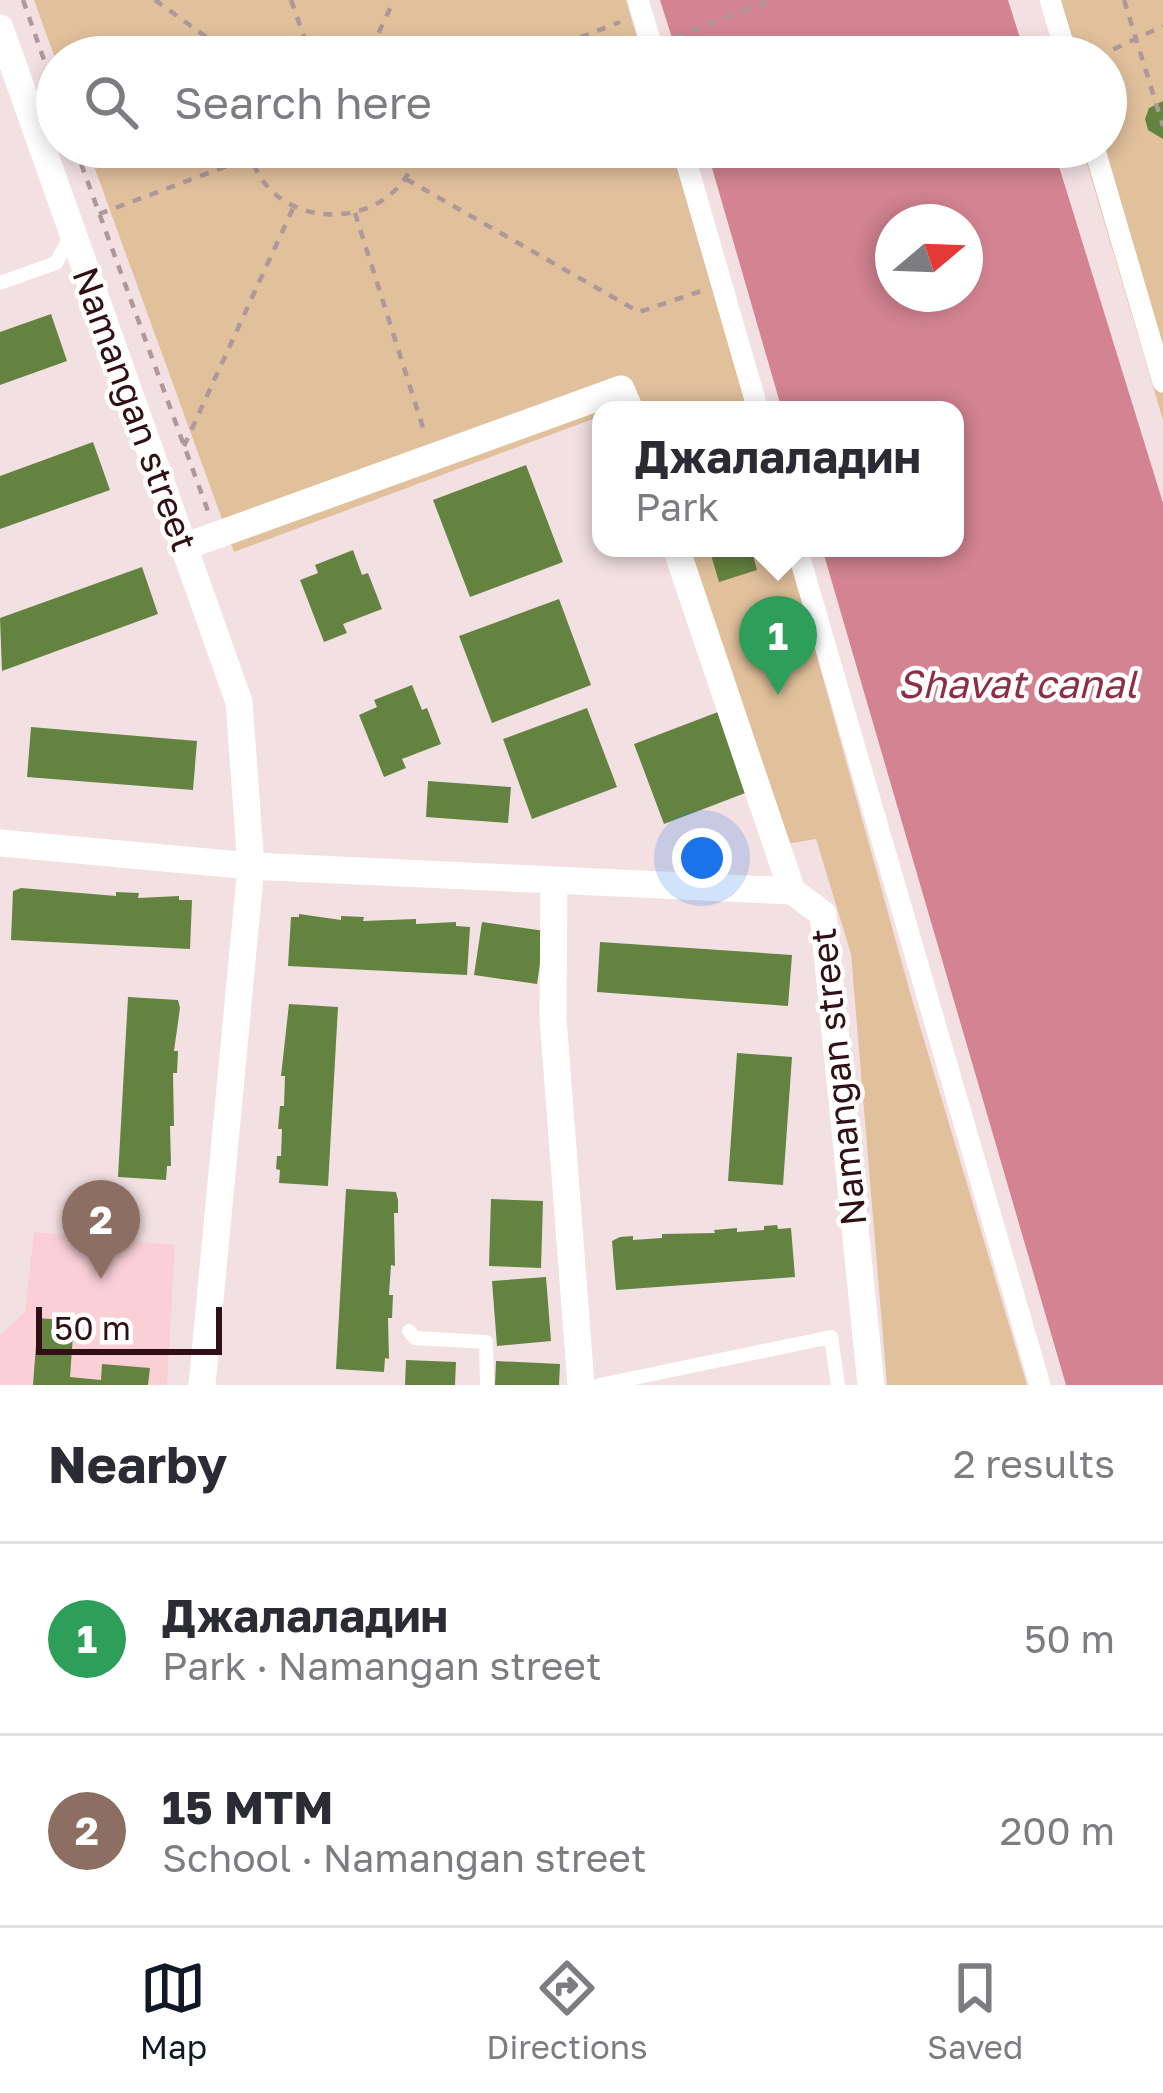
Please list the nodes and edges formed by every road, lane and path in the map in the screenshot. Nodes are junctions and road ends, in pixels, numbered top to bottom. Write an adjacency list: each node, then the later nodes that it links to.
1 (23, 0): 18 (path)
2 (155, 0): 11 (path)
3 (290, 0): 12 (path)
4 (394, 0): 13 (path)
5 (772, 0): 16 (path)
6 (1050, 0): 17 (street)
7 (1124, 0): 19 (path)
8 (640, 7): 14 (path); 15 (street)
9 (1163, 26): 19 (path)
10 (0, 28): 22 (street, Namangan street)
11 (205, 36)
12 (304, 36)
13 (377, 36)
14 (576, 36)
15 (649, 36)
16 (689, 36)
17 (1061, 36)
18 (36, 37)
19 (1136, 38): 20 (path); 21 (path)
20 (1127, 42)
21 (1163, 125)
22 (36, 129)
23 (50, 168): 34 (street, Namangan street)
24 (83, 168): 33 (path)
25 (224, 168): 33 (path)
26 (256, 168): 31 (path)
27 (410, 168): 30 (path)
28 (688, 168): 36 (street)
29 (1100, 168): 37 (street)
30 (406, 179): 32 (path); 36 (path)
31 (294, 206): 32 (path); 40 (path)
32 (355, 213): 41 (path)
33 (99, 214): 40 (path)
34 (73, 233): 35 (lane); 43 (street, Namangan street)
35 (0, 283)
36 (723, 284): 39 (street)
37 (1163, 382)
38 (626, 401): 41 (street)
39 (756, 401)
40 (184, 446): 42 (path)
41 (431, 454): 42 (street)
42 (216, 533): 43 (street)
43 (184, 547): 47 (street, Namangan street)
44 (679, 557): 49 (street)
45 (800, 557): 57 (street)
46 (0, 843): 47 (street, Namangan street)
47 (251, 866): 48 (street, Namangan street); 51 (street, Namangan street)
48 (554, 880): 49 (street, Namangan street); 53 (street)
49 (792, 891): 56 (street, Namangan street)
50 (409, 1331): 52 (lane)
51 (202, 1385)
52 (487, 1385)
53 (581, 1385)
54 (600, 1385): 55 (lane)
55 (838, 1385)
56 (871, 1385)
57 (1040, 1385)

